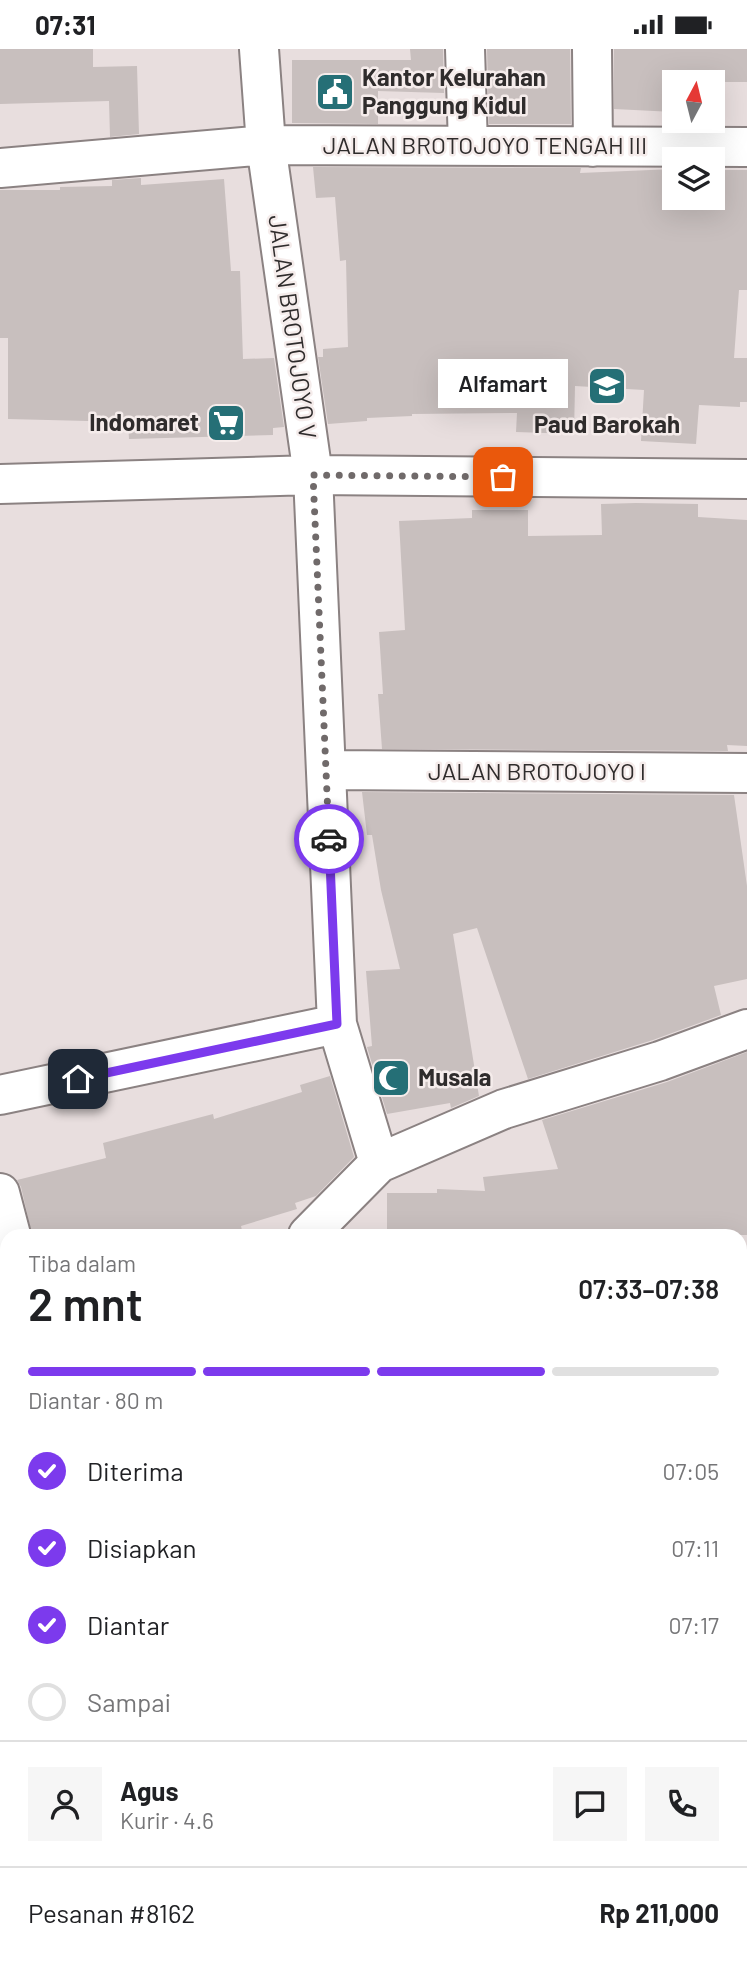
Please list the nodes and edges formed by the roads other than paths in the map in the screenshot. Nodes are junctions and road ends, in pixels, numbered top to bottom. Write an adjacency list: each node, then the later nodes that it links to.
1 (259, 49): 4 (street, JALAN BROTOJOYO V)
2 (466, 49): 5 (street)
3 (592, 49): 6 (street)
4 (266, 145): 5 (street, JALAN BROTOJOYO TENGAH III); 8 (street, JALAN BROTOJOYO TENGAH III); 9 (street, JALAN BROTOJOYO V)
5 (468, 146): 6 (street, JALAN BROTOJOYO TENGAH III)
6 (593, 147): 7 (street, JALAN BROTOJOYO TENGAH III)
7 (747, 147)
8 (0, 168)
9 (313, 475): 10 (street); 11 (street); 12 (street, JALAN BROTOJOYO V)
10 (747, 479)
11 (0, 484)
12 (326, 770): 13 (street, JALAN BROTOJOYO I); 14 (street, JALAN BROTOJOYO V)
13 (747, 773)
14 (337, 1024): 16 (street); 17 (street, JALAN BROTOJOYO V)
15 (747, 1029): 17 (street)
16 (0, 1095)
17 (379, 1163): 20 (street)
18 (0, 1193): 19 (street)
19 (9, 1229)
20 (314, 1229)

